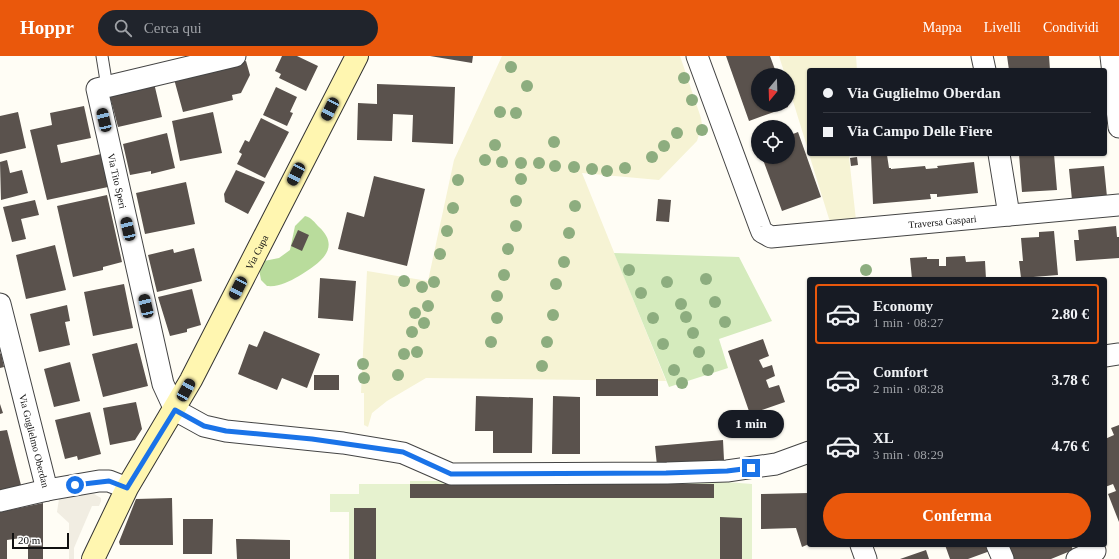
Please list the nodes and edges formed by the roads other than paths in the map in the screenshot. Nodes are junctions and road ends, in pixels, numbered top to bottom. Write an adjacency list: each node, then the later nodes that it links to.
1 (102, 56): 8 (lane)
2 (235, 56): 8 (street)
3 (357, 56): 16 (street, Via Cupa)
4 (697, 56): 12 (street, Traversa Gaspari)
5 (982, 56): 7 (street)
6 (1111, 56): 9 (street)
7 (985, 68)
8 (107, 87): 16 (street, Via Tito Speri)
9 (1119, 127)
10 (999, 156): 12 (street)
11 (1119, 205): 12 (street, Traversa Gaspari)
12 (1010, 215)
13 (0, 304): 19 (street, Via Guglielmo Oberdan)
14 (1119, 354): 15 (street)
15 (1107, 356)
16 (175, 410): 17 (street); 18 (street, Via Cupa)
17 (807, 453)
18 (127, 488): 19 (street, Via Guglielmo Oberdan); 23 (street)
19 (47, 490): 20 (street)
20 (0, 501)
21 (862, 547): 24 (street)
22 (998, 547): 25 (street)
23 (93, 559)
24 (866, 559)
25 (1003, 559)

